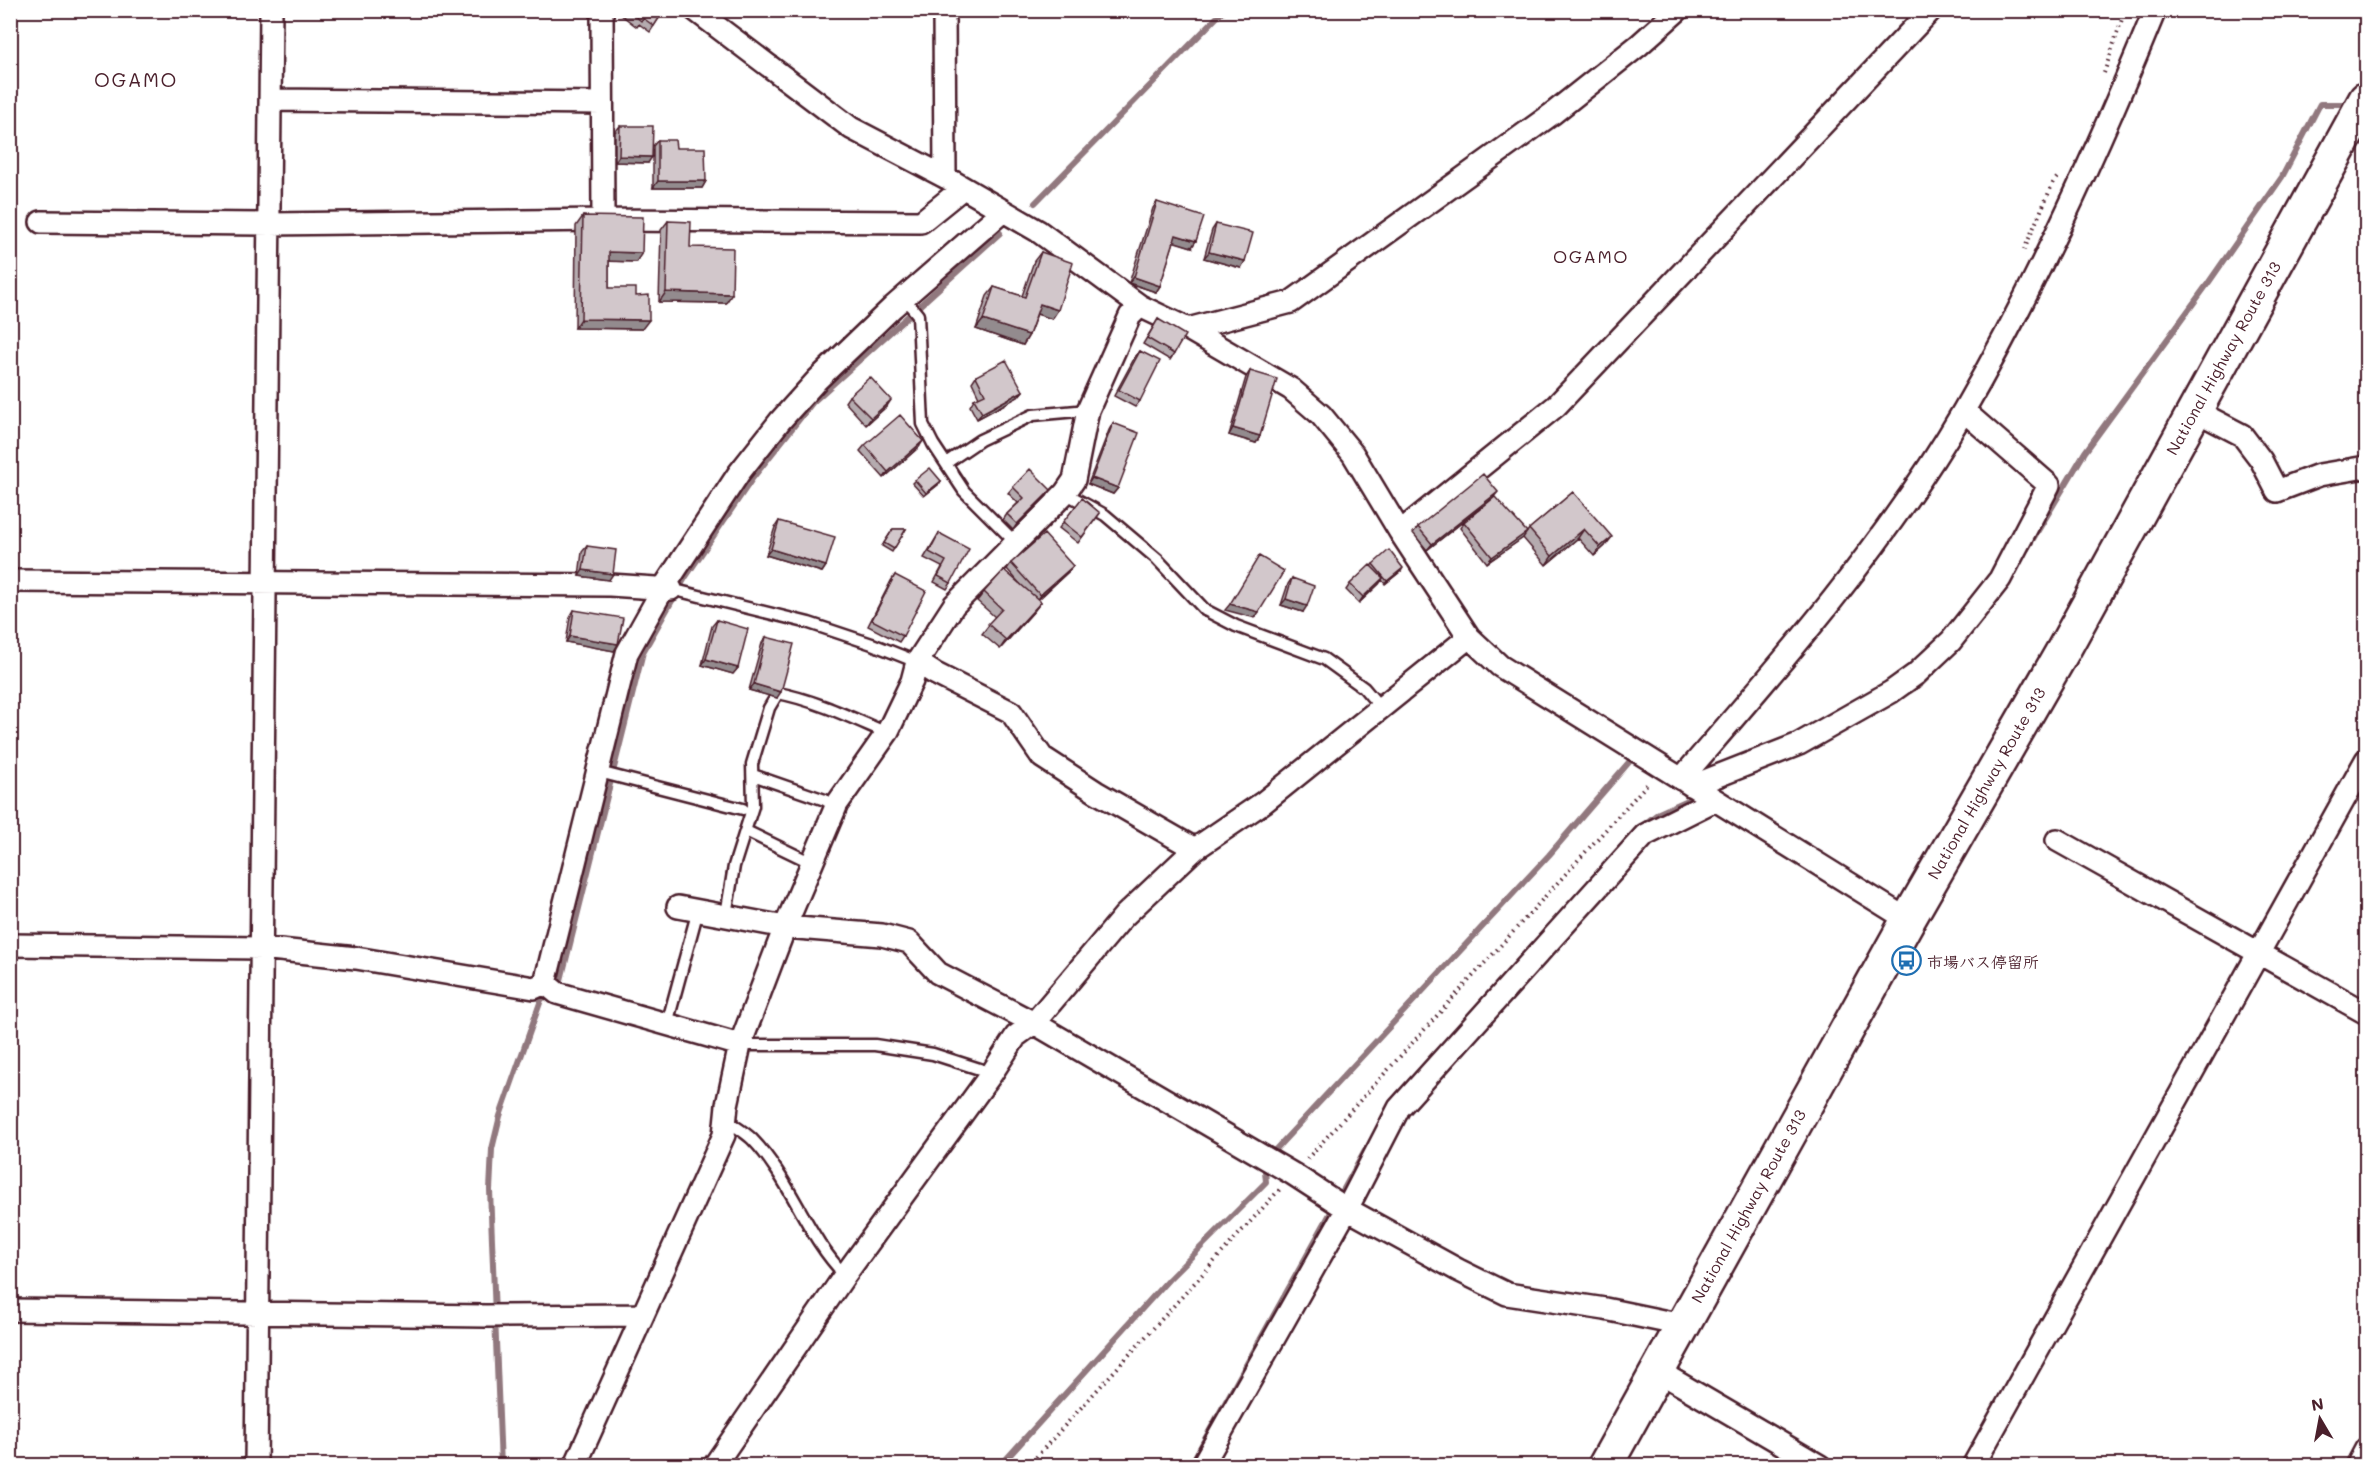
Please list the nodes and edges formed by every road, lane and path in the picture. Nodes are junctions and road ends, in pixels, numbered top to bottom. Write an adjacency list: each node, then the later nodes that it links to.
1 (271, 10): 8 (street)
2 (602, 10): 9 (street)
3 (695, 10): 11 (street)
4 (944, 10): 11 (street)
5 (1678, 10): 19 (street)
6 (1931, 10): 26 (street)
7 (2155, 10): 22 (street)
8 (271, 100): 9 (street); 16 (street)
9 (602, 103): 14 (street)
10 (2360, 110): 21 (highway, National Highway Route 313)
11 (945, 177): 12 (street)
12 (963, 188): 13 (street); 14 (street)
13 (1003, 211): 17 (street); 18 (street)
14 (603, 220): 16 (street)
15 (41, 222): 16 (street)
16 (270, 224): 29 (street)
17 (904, 298): 23 (lane); 30 (street)
18 (1140, 306): 19 (street); 20 (street)
19 (1188, 329): 26 (street)
20 (1088, 410): 23 (lane); 25 (street)
21 (2194, 410): 24 (street); 48 (highway, National Highway Route 313)
22 (1964, 411): 38 (street); 38 (street)
23 (946, 463): 27 (lane)
24 (2367, 467)
25 (1065, 493): 27 (street); 33 (lane)
26 (1400, 532): 31 (street)
27 (1016, 543): 32 (street)
28 (10, 581): 29 (street)
29 (265, 583): 30 (street); 51 (street)
30 (673, 589): 32 (lane); 36 (street)
31 (1469, 637): 33 (street); 38 (street)
32 (918, 662): 34 (street); 44 (street)
33 (1382, 708): 44 (street)
34 (887, 733): 37 (lane); 40 (street)
35 (2367, 760): 52 (street)
36 (602, 772): 41 (lane); 53 (street)
37 (753, 775): 40 (lane); 42 (lane)
38 (1687, 782): 39 (street)
39 (1715, 800): 48 (street); 60 (street)
40 (836, 807): 45 (street)
41 (743, 809)
42 (746, 831): 45 (lane); 47 (lane)
43 (2057, 840): 52 (street)
44 (1195, 849): 55 (street)
45 (812, 863): 49 (street)
46 (688, 909): 47 (street); 56 (lane)
47 (726, 915): 49 (street)
48 (1908, 920): 65 (highway, National Highway Route 313)
49 (785, 927): 55 (street); 57 (street)
50 (10, 945): 51 (street)
51 (261, 948): 53 (street); 63 (street)
52 (2260, 953): 54 (street); 74 (street)
53 (551, 988): 56 (street)
54 (2367, 1013)
55 (1034, 1023): 58 (street); 60 (street)
56 (667, 1024): 57 (street)
57 (740, 1045): 58 (lane); 59 (street)
58 (992, 1073): 61 (street)
59 (726, 1120): 61 (lane); 64 (street)
60 (1339, 1203): 65 (street); 71 (street)
61 (844, 1275): 70 (street)
62 (10, 1310): 63 (street)
63 (257, 1312): 64 (street); 68 (street)
64 (642, 1315): 69 (street)
65 (1682, 1325): 66 (highway, National Highway Route 313)
66 (1656, 1370): 72 (highway, National Highway Route 313); 73 (street)
67 (2367, 1449): 75 (street)
68 (256, 1466)
69 (575, 1466)
70 (714, 1466)
71 (1202, 1466)
72 (1605, 1466)
73 (1820, 1466)
74 (1973, 1466)
75 (2357, 1466)

